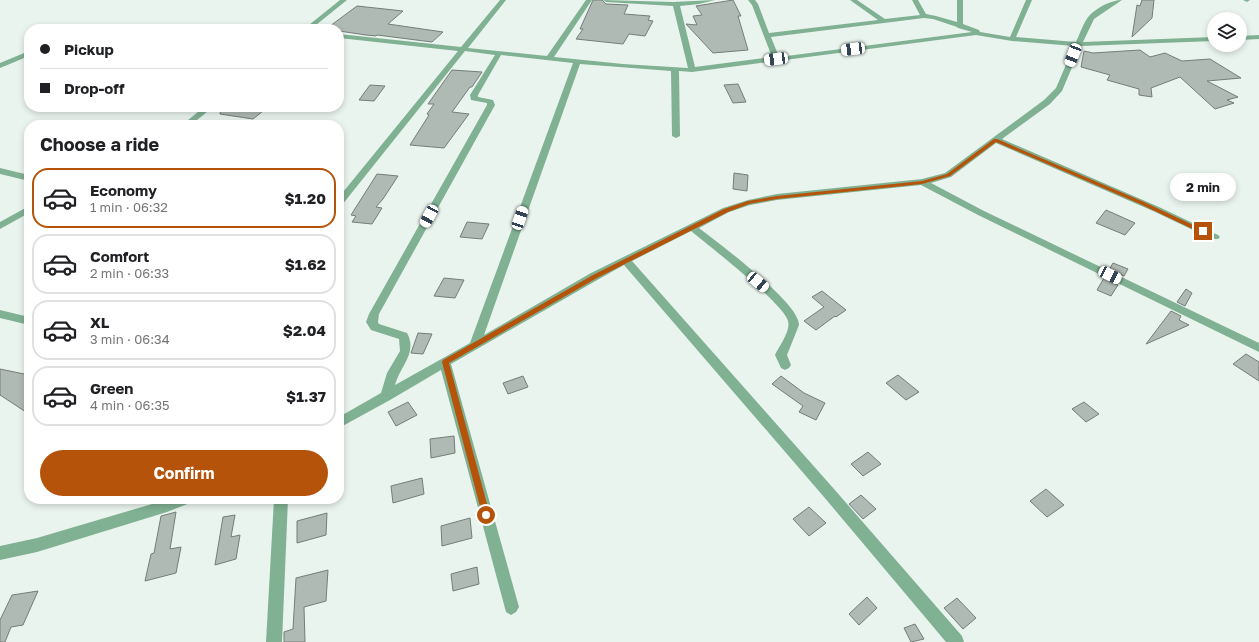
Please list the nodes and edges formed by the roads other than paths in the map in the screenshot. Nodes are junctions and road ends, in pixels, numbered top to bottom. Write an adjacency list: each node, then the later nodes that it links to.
1 (344, 0): 16 (street)
2 (503, 0): 26 (street)
3 (589, 0): 29 (street)
4 (606, 0): 12 (street)
5 (712, 0): 13 (street)
6 (751, 0): 19 (street)
7 (853, 0): 15 (street)
8 (915, 0): 14 (street)
9 (960, 0): 17 (street)
10 (1029, 0): 24 (street)
11 (1118, 0): 25 (street)
12 (651, 2): 13 (street)
13 (676, 4): 34 (street)
14 (924, 16): 15 (street); 17 (street)
15 (884, 21): 19 (street)
16 (313, 24)
17 (960, 27): 18 (street)
18 (976, 34): 24 (street); 30 (street)
19 (768, 36): 30 (street)
20 (344, 37): 26 (street)
21 (1259, 37): 22 (street)
22 (1247, 38)
23 (1207, 39): 25 (street)
24 (1012, 40): 25 (street)
25 (1078, 44): 38 (street)
26 (463, 50): 27 (street); 42 (street)
27 (499, 53): 29 (street); 54 (street)
28 (24, 55): 32 (street)
29 (549, 58): 31 (street)
30 (776, 59): 34 (street)
31 (576, 61): 33 (street); 50 (street)
32 (0, 66)
33 (675, 70): 34 (street); 37 (street)
34 (692, 70)
35 (203, 112): 36 (street)
36 (192, 120)
37 (676, 136)
38 (996, 140): 41 (street); 46 (street)
39 (0, 171): 40 (street)
40 (24, 177)
41 (922, 182): 45 (street); 51 (street)
42 (344, 197)
43 (24, 212): 44 (street)
44 (0, 226)
45 (692, 227): 47 (street); 53 (street)
46 (1215, 237)
47 (626, 261): 50 (street); 61 (street)
48 (0, 314): 49 (street)
49 (24, 320)
50 (474, 346): 52 (street)
51 (1259, 348)
52 (445, 362): 54 (street); 59 (street)
53 (785, 365)
54 (386, 397): 55 (street)
55 (344, 420)
56 (172, 504): 58 (street)
57 (280, 504): 60 (street)
58 (0, 553)
59 (511, 607)
60 (274, 642)
61 (956, 642)

